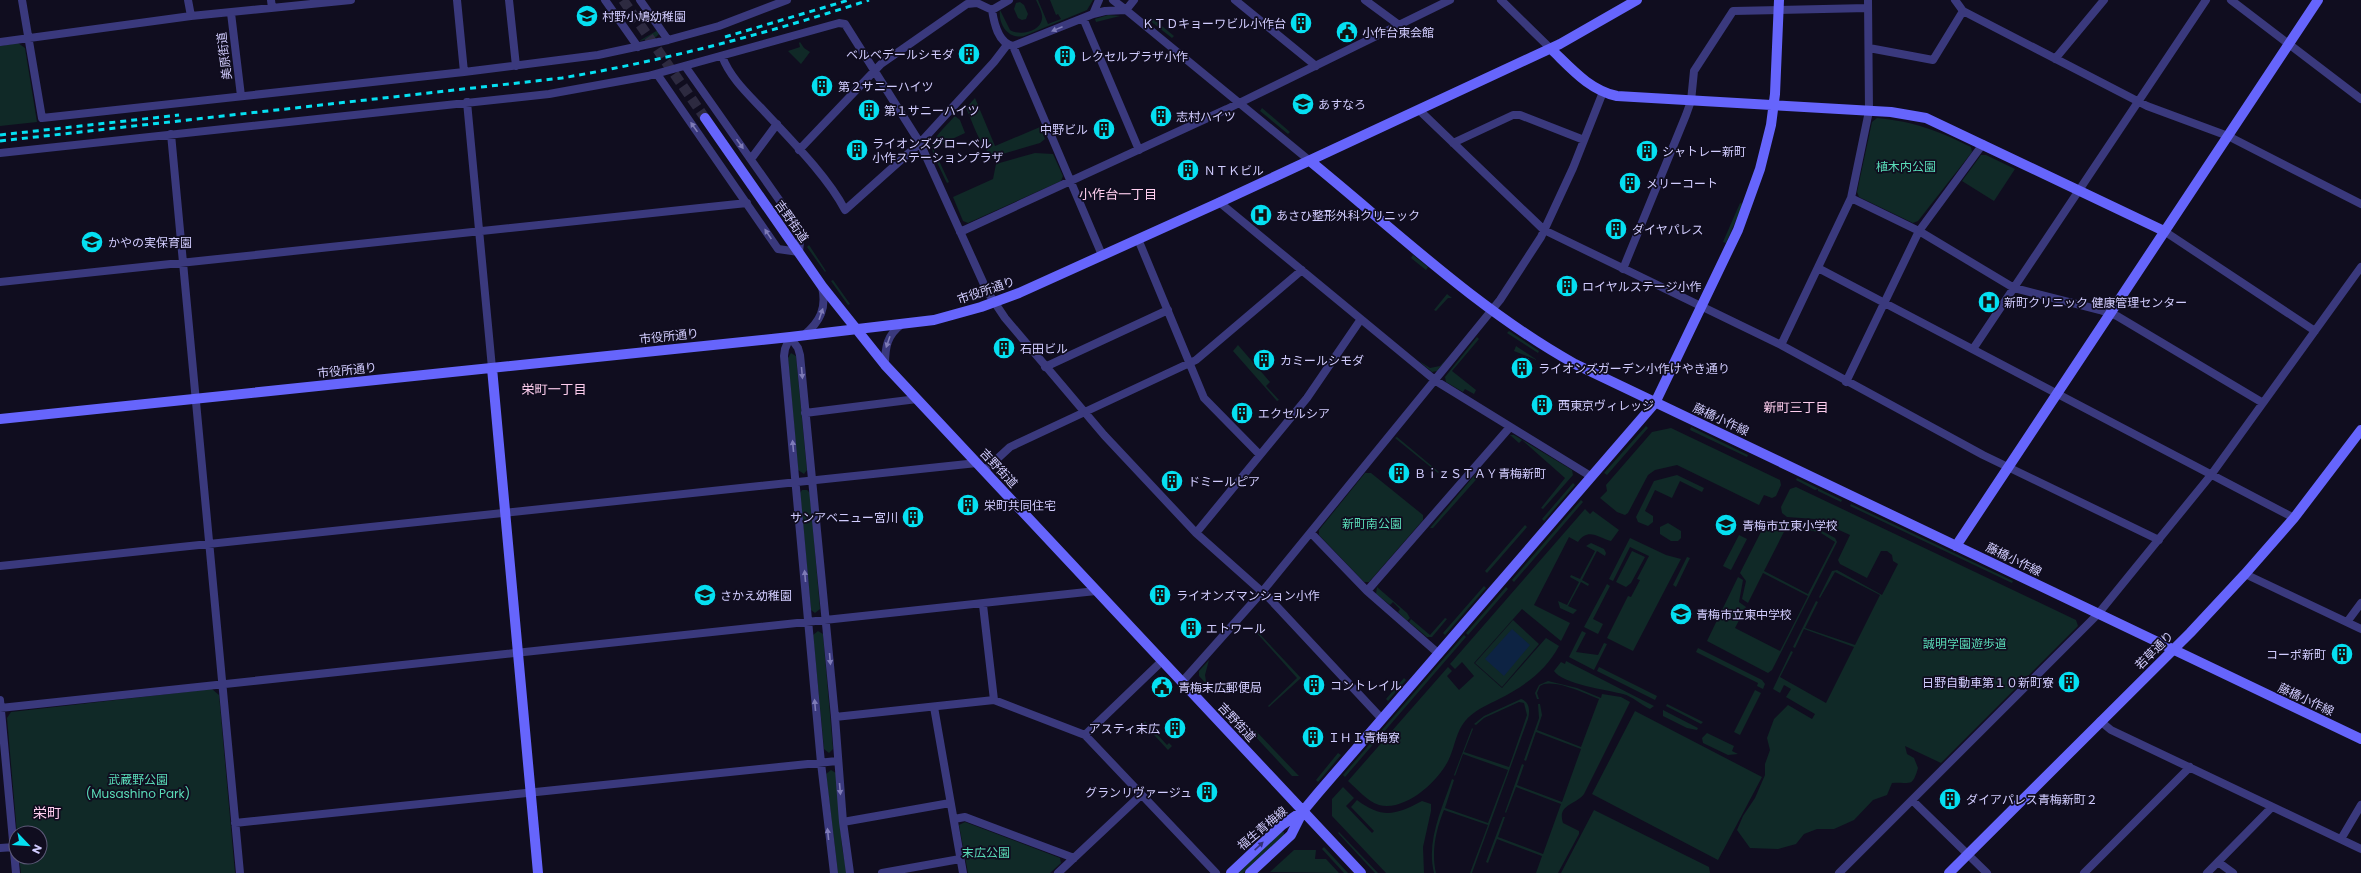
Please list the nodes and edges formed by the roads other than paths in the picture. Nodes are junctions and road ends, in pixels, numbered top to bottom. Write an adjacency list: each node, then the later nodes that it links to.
1 (22, 0): 34 (street)
2 (188, 0): 31 (street)
3 (351, 0): 23 (street)
4 (457, 0): 48 (street)
5 (509, 0): 44 (street)
6 (605, 0): 39 (street)
7 (640, 0): 35 (street)
8 (787, 0): 35 (street)
9 (1009, 0): 26 (street)
10 (1098, 0): 30 (street)
11 (1113, 0): 27 (street)
12 (1134, 0): 27 (street)
13 (1235, 0): 46 (street)
14 (1365, 0): 33 (street)
15 (1450, 0): 33 (street)
16 (1501, 0): 40 (street)
17 (1637, 0): 40 (street, 市役所通り)
18 (1955, 0): 28 (street)
19 (2104, 0): 43 (street)
20 (2206, 0): 55 (street)
21 (2231, 0): 37 (street)
22 (2318, 0): 37 (street)
23 (272, 4): 29 (street)
24 (1868, 4): 25 (street); 41 (street)
25 (1779, 5): 53 (street); 57 (street)
26 (992, 10): 38 (street); 47 (street)
27 (1126, 10): 30 (street); 56 (street)
28 (1963, 11): 41 (street); 43 (street)
29 (231, 13): 31 (street); 51 (street, 美原街道)
30 (1093, 14): 32 (street)
31 (191, 16): 34 (street)
32 (1083, 18): 38 (street, one-way to 38); 69 (street)
33 (1398, 25): 46 (street)
34 (28, 38): 36 (street); 51 (street)
35 (668, 40): 39 (street)
36 (0, 42)
37 (2289, 44): 52 (street); 63 (street)
38 (1010, 45): 65 (street); 73 (street)
39 (638, 47): 44 (street)
40 (1551, 48): 50 (street); 58 (street, 市役所通り)
41 (1869, 48): 59 (street)
42 (722, 56): 45 (street); 47 (street); 61 (street)
43 (2055, 59): 55 (street)
44 (516, 66): 48 (street)
45 (685, 66): 49 (street); 71 (street, one-way to 71)
46 (1316, 66): 56 (street)
47 (875, 70): 65 (street); 68 (street)
48 (464, 72): 51 (street)
49 (657, 74): 54 (street); 77 (street, one-way to 49)
50 (1603, 92): 53 (street); 64 (street)
51 (241, 96)
52 (2361, 99)
53 (1691, 101): 57 (street); 90 (street)
54 (467, 102): 62 (street); 80 (street)
55 (2138, 102): 63 (street); 74 (street)
56 (1240, 103): 69 (street); 72 (street)
57 (1774, 106): 59 (street); 97 (street)
58 (1419, 110): 66 (street); 72 (street, 市役所通り)
59 (1869, 111): 67 (street); 75 (street)
60 (705, 118): 85 (street, 吉野街道)
61 (776, 124): 68 (street); 71 (street)
62 (172, 134): 70 (street); 87 (street)
63 (2228, 136): 78 (street); 83 (street)
64 (1584, 140): 66 (street); 79 (street)
65 (920, 143): 68 (street); 82 (street)
66 (1453, 143): 79 (street)
67 (1983, 144): 74 (street); 81 (street)
68 (799, 150)
69 (1139, 150): 73 (street)
70 (0, 152)
71 (751, 159): 85 (street)
72 (1310, 161): 76 (street, 市役所通り); 99 (street, 藤橋小作線)
73 (1070, 181): 82 (street); 86 (street)
74 (2080, 190): 83 (street); 94 (street)
75 (1851, 198): 81 (street); 89 (street)
76 (1219, 202): 84 (street, 市役所通り); 91 (street)
77 (748, 203): 80 (street); 85 (street, one-way to 77)
78 (2361, 204)
79 (1544, 230): 90 (street); 99 (street)
80 (479, 231): 87 (street); 112 (street)
81 (1919, 231): 94 (street); 96 (street)
82 (960, 232): 95 (street)
83 (2164, 232): 100 (street); 104 (street)
84 (1138, 239): 86 (street, 市役所通り); 98 (street)
85 (799, 252): 93 (street, 吉野街道)
86 (1102, 256): 95 (street, 市役所通り)
87 (182, 262): 92 (street); 116 (street)
88 (2361, 267): 104 (street)
89 (1818, 268): 96 (street); 107 (street)
90 (1623, 269): 97 (street)
91 (1302, 270): 101 (street); 109 (street)
92 (0, 282)
93 (822, 286): 103 (street, 吉野街道); 105 (street, one-way to 93)
94 (2014, 288): 100 (street); 108 (street)
95 (993, 303): 102 (street, 市役所通り); 111 (street)
96 (1884, 303): 108 (street); 114 (street)
97 (1702, 306): 107 (street); 118 (street)
98 (1168, 310): 109 (street); 111 (street)
99 (1492, 311): 113 (street); 118 (street, 藤橋小作線)
100 (2110, 313): 115 (street); 119 (street)
101 (1361, 319): 113 (street); 125 (street)
102 (902, 324): 103 (street, 市役所通り); 110 (street, one-way to 110)
103 (855, 329): 105 (street, 市役所通り); 110 (street, 吉野街道)
104 (2315, 331): 119 (street)
105 (804, 335): 106 (street, 市役所通り)
106 (790, 337): 112 (street, 市役所通り); 120 (street, one-way to 120); 132 (street, one-way to 106)
107 (1781, 345): 114 (street)
108 (1973, 349): 115 (street)
109 (1190, 364): 121 (street); 125 (street)
110 (886, 365): 117 (street, 吉野街道)
111 (1045, 367): 121 (street)
112 (492, 368): 116 (street, 市役所通り); 133 (street)
113 (1436, 381): 123 (street); 136 (street)
114 (1846, 382): 127 (street)
115 (2056, 394): 127 (street); 129 (street)
116 (196, 399): 122 (street, 市役所通り); 138 (street)
117 (917, 400): 120 (street); 126 (street, 吉野街道)
118 (1655, 403): 130 (street); 139 (street, 藤橋小作線)
119 (2263, 403): 129 (street)
120 (805, 413): 131 (street)
121 (1084, 414): 128 (street); 135 (street)
122 (0, 419)
123 (1510, 427): 130 (street); 143 (street)
124 (2361, 430): 134 (street, 若草通り)
125 (1260, 455): 135 (street)
126 (977, 463): 128 (street, 吉野街道); 131 (street)
127 (2007, 467): 137 (street); 139 (street)
128 (984, 470): 142 (street, 吉野街道)
129 (2211, 475): 134 (street); 137 (street)
130 (1592, 477): 154 (street)
131 (811, 481): 132 (street); 148 (street)
132 (796, 483): 133 (street); 149 (street, one-way to 132)
133 (506, 513): 138 (street); 153 (street)
134 (2294, 518): 141 (street, 若草通り)
135 (1196, 533): 144 (street)
136 (1311, 533): 143 (street); 144 (street)
137 (2158, 540): 147 (street)
138 (209, 545): 140 (street); 157 (street)
139 (1956, 546): 147 (street, 藤橋小作線)
140 (0, 566)
141 (2246, 574): 150 (street); 152 (street, 若草通り)
142 (1096, 591): 146 (street); 155 (street, 吉野街道)
143 (1366, 591): 154 (street)
144 (1262, 592): 156 (street); 162 (street)
145 (2361, 603): 150 (street)
146 (983, 605): 148 (street); 158 (street)
147 (2098, 614): 152 (street, 藤橋小作線); 171 (street)
148 (824, 621): 149 (street); 161 (street, one-way to 161)
149 (808, 622): 153 (street); 167 (street, one-way to 149)
150 (2347, 622): 151 (street)
151 (2361, 629)
152 (2173, 649): 163 (street, 若草通り); 165 (street, 藤橋小作線)
153 (518, 653): 157 (street); 169 (street)
154 (1439, 654): 162 (street)
155 (1162, 661): 156 (street, 吉野街道); 164 (street)
156 (1182, 682): 175 (street, 吉野街道)
157 (222, 685): 159 (street); 178 (street)
158 (994, 700): 160 (street); 164 (street)
159 (0, 706): 179 (street)
160 (934, 706): 161 (street); 172 (street)
161 (835, 716): 166 (street)
162 (1382, 719): 175 (street)
163 (2100, 721): 168 (street); 182 (street, 若草通り)
164 (1085, 735): 170 (street)
165 (2361, 739)
166 (838, 761): 167 (street); 177 (street, one-way to 177)
167 (821, 763): 169 (street); 188 (street, one-way to 167)
168 (2190, 767): 174 (street); 200 (street)
169 (530, 793): 178 (street); 187 (street)
170 (1142, 795): 183 (street); 193 (street)
171 (1912, 800): 182 (street); 197 (street)
172 (950, 803): 176 (street); 177 (street)
173 (2361, 805): 180 (street)
174 (2272, 807): 180 (street); 185 (street)
175 (1303, 811): 194 (street, 福生青梅線, one-way to 175); 195 (street, 福生青梅線); 196 (street, 吉野街道)
176 (954, 820): 183 (street); 184 (street)
177 (843, 822): 189 (street)
178 (235, 823): 186 (street)
179 (12, 825)
180 (2341, 839): 181 (street)
181 (2361, 849)
182 (1967, 854): 198 (street, 若草通り); 199 (street)
183 (1074, 858): 192 (street)
184 (960, 859): 190 (street); 191 (street)
185 (2218, 862): 201 (street); 202 (street)
186 (240, 873)
187 (538, 873)
188 (834, 873)
189 (850, 873)
190 (882, 873)
191 (963, 873)
192 (1058, 873)
193 (1216, 873)
194 (1230, 873)
195 (1250, 873)
196 (1361, 873)
197 (1839, 873)
198 (1949, 873)
199 (1987, 873)
200 (2084, 873)
201 (2207, 873)
202 (2233, 873)

